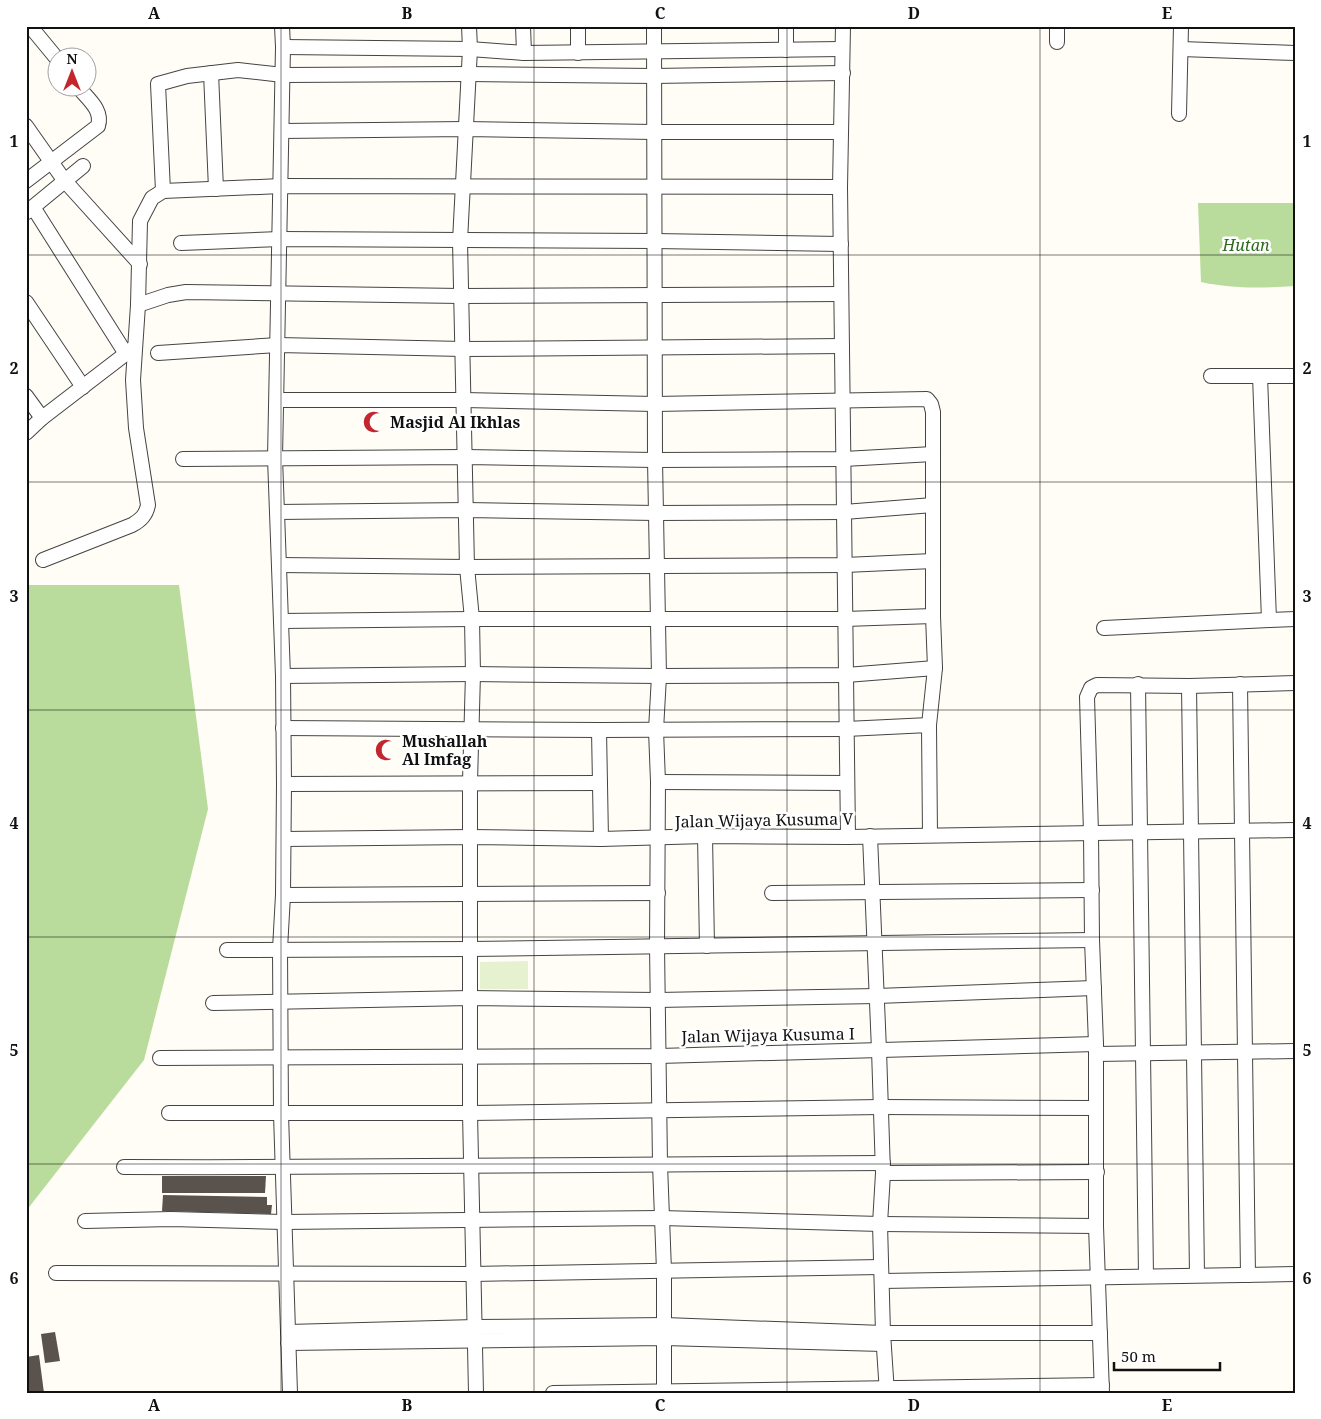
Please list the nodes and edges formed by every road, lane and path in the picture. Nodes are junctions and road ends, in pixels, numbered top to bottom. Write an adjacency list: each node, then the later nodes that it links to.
1 (30, 26): 13 (street)
2 (282, 26): 12 (street)
3 (470, 26): 14 (street)
4 (523, 26): 19 (street)
5 (578, 26): 20 (street)
6 (654, 26): 18 (street)
7 (786, 26): 17 (street)
8 (843, 26): 15 (street)
9 (1057, 26): 11 (street)
10 (1181, 26): 16 (street)
11 (1057, 42)
12 (283, 47): 14 (street); 25 (street)
13 (48, 48)
14 (470, 49): 19 (street); 24 (street)
15 (842, 49): 17 (street); 23 (street)
16 (1181, 49): 21 (street); 28 (street)
17 (786, 50): 18 (street)
18 (654, 52): 20 (street); 26 (street)
19 (524, 53): 20 (street)
20 (578, 53)
21 (1295, 53)
22 (211, 73): 25 (street); 42 (street); 43 (street)
23 (843, 73): 26 (street); 33 (street)
24 (469, 74): 25 (street); 26 (street); 30 (street)
25 (283, 75): 31 (street)
26 (654, 76): 32 (street)
27 (88, 98): 34 (street)
28 (1179, 114)
29 (26, 126): 34 (street)
30 (466, 129): 31 (street); 32 (street); 38 (street)
31 (282, 131): 39 (street)
32 (654, 132): 33 (street); 40 (street)
33 (840, 132): 41 (street)
34 (52, 161): 36 (street); 37 (street)
35 (83, 166): 36 (street)
36 (64, 180): 44 (street); 50 (street)
37 (26, 181)
38 (463, 185): 39 (street); 40 (street); 46 (street)
39 (281, 186): 42 (street); 45 (street)
40 (654, 187): 41 (street); 47 (street)
41 (840, 187): 49 (street)
42 (216, 189): 43 (street)
43 (163, 192): 50 (street)
44 (30, 210): 61 (street)
45 (280, 240): 46 (street); 48 (street); 51 (street)
46 (460, 241): 47 (street); 54 (street)
47 (654, 241): 49 (street); 52 (street)
48 (181, 243)
49 (841, 244): 53 (street)
50 (140, 264): 56 (street)
51 (278, 292): 54 (street); 56 (street); 57 (street)
52 (655, 294): 53 (street); 54 (street); 59 (street)
53 (841, 294): 58 (street)
54 (461, 296): 60 (street)
55 (26, 302): 66 (street)
56 (138, 305): 61 (street)
57 (278, 346): 60 (street); 62 (street); 69 (street)
58 (842, 346): 59 (street); 68 (street)
59 (655, 347): 60 (street); 71 (street)
60 (463, 349): 70 (street)
61 (130, 350): 66 (street); 85 (street)
62 (158, 353)
63 (1211, 376): 64 (street)
64 (1260, 376): 65 (street); 96 (street)
65 (1295, 376)
66 (83, 387): 72 (street)
67 (26, 396): 72 (street)
68 (843, 399): 71 (street); 74 (street); 78 (street)
69 (277, 400): 70 (street); 76 (street)
70 (464, 400): 71 (street); 75 (street)
71 (655, 404): 79 (street)
72 (42, 418): 73 (street)
73 (26, 433)
74 (933, 454): 78 (street); 80 (street)
75 (466, 457): 76 (street); 79 (street); 81 (street)
76 (275, 458): 77 (street); 82 (street)
77 (183, 459)
78 (844, 459): 79 (street); 83 (street)
79 (655, 460): 84 (street)
80 (933, 505): 83 (street); 86 (street)
81 (467, 510): 82 (street); 84 (street); 90 (street)
82 (278, 512): 87 (street)
83 (844, 512): 84 (street); 88 (street)
84 (656, 513): 89 (street)
85 (43, 560)
86 (933, 561): 88 (street); 91 (street)
87 (279, 565): 90 (street); 97 (street)
88 (845, 565): 89 (street); 93 (street)
89 (657, 566): 90 (street); 95 (street)
90 (467, 567): 92 (street)
91 (933, 616): 93 (street); 99 (street)
92 (472, 618): 95 (street); 97 (street); 100 (street)
93 (845, 619): 95 (street); 103 (street)
94 (1295, 619): 96 (street)
95 (658, 620): 102 (street)
96 (1269, 620): 98 (street)
97 (281, 621): 101 (street)
98 (1104, 628)
99 (935, 668): 103 (street); 108 (street)
100 (473, 674): 101 (street); 102 (street); 111 (street)
101 (283, 676): 109 (street)
102 (658, 676): 103 (street); 113 (street)
103 (846, 676): 110 (street)
104 (1295, 683): 106 (street)
105 (1138, 684): 107 (street); 121 (street); 123 (street)
106 (1240, 684): 107 (street); 120 (street)
107 (1189, 686): 122 (street)
108 (929, 725): 110 (street); 124 (street)
109 (283, 728): 111 (street); 118 (street)
110 (846, 729): 113 (street); 117 (street)
111 (473, 730): 112 (street); 114 (street)
112 (599, 730): 113 (street); 116 (street)
113 (656, 730): 115 (street)
114 (470, 782): 116 (street); 118 (street); 128 (street)
115 (658, 782): 117 (street); 131 (street)
116 (600, 783): 130 (street)
117 (847, 783): 126 (street)
118 (284, 784): 129 (street)
119 (1295, 830): 120 (street, Jalan Wijaya Kusuma V)
120 (1242, 831): 122 (street, Jalan Wijaya Kusuma V); 155 (street)
121 (1140, 832): 122 (street, Jalan Wijaya Kusuma V); 123 (street, Jalan Wijaya Kusuma V); 156 (street)
122 (1191, 832): 154 (street)
123 (1091, 833): 124 (street, Jalan Wijaya Kusuma V); 132 (street)
124 (930, 835): 127 (street, Jalan Wijaya Kusuma V)
125 (705, 836): 126 (street, Jalan Wijaya Kusuma V); 131 (street, Jalan Wijaya Kusuma V); 141 (street)
126 (848, 836): 127 (street, Jalan Wijaya Kusuma V)
127 (870, 836): 133 (street)
128 (471, 837): 129 (street, Jalan Wijaya Kusuma V); 130 (street, Jalan Wijaya Kusuma V); 135 (street)
129 (284, 839): 137 (street)
130 (601, 839): 131 (street, Jalan Wijaya Kusuma V)
131 (657, 839): 136 (street)
132 (1092, 890): 133 (street); 138 (street)
133 (873, 892): 134 (street); 139 (street)
134 (772, 893)
135 (470, 894): 136 (street); 137 (street); 143 (street)
136 (658, 894): 140 (street)
137 (283, 895): 142 (street)
138 (1092, 940): 139 (street); 145 (street)
139 (875, 943): 141 (street); 146 (street)
140 (657, 946): 141 (street); 143 (street); 148 (street)
141 (707, 946)
142 (280, 949): 143 (street); 144 (street); 150 (street)
143 (470, 949): 147 (street)
144 (227, 950)
145 (1094, 988): 146 (street); 151 (street)
146 (877, 996): 148 (street); 152 (street)
147 (470, 998): 148 (street); 150 (street); 157 (street)
148 (658, 1000): 158 (street)
149 (213, 1003): 150 (street)
150 (280, 1003): 160 (street)
151 (1096, 1049): 152 (street, Jalan Wijaya Kusuma I); 156 (street, Jalan Wijaya Kusuma I); 162 (street)
152 (879, 1050): 158 (street, Jalan Wijaya Kusuma I); 161 (street)
153 (1295, 1051): 155 (street, Jalan Wijaya Kusuma I)
154 (1194, 1052): 155 (street, Jalan Wijaya Kusuma I); 156 (street, Jalan Wijaya Kusuma I); 185 (street)
155 (1245, 1052): 186 (street)
156 (1143, 1053): 187 (street)
157 (470, 1055): 158 (street, Jalan Wijaya Kusuma I); 160 (street, Jalan Wijaya Kusuma I); 165 (street)
158 (658, 1056): 163 (street)
159 (160, 1058): 160 (street, Jalan Wijaya Kusuma I)
160 (280, 1058): 166 (street)
161 (881, 1107): 162 (street); 163 (street); 171 (street)
162 (1096, 1108): 172 (street)
163 (660, 1111): 165 (street); 167 (street)
164 (169, 1113): 166 (street)
165 (470, 1113): 166 (street); 169 (street)
166 (281, 1114): 170 (street)
167 (660, 1164): 169 (street); 171 (street); 173 (street)
168 (124, 1167): 170 (street)
169 (470, 1167): 170 (street); 174 (street)
170 (282, 1168): 176 (street)
171 (883, 1168): 172 (street); 177 (street)
172 (1097, 1172): 178 (street)
173 (661, 1218): 174 (street); 177 (street); 180 (street)
174 (471, 1219): 176 (street); 183 (street)
175 (85, 1221): 176 (street)
176 (283, 1222): 182 (street)
177 (880, 1224): 178 (street); 179 (street)
178 (1096, 1226): 188 (street)
179 (881, 1267): 180 (street); 189 (street)
180 (664, 1271): 183 (street); 190 (street)
181 (56, 1273): 182 (street)
182 (285, 1273): 183 (street); 193 (street)
183 (473, 1274): 191 (street)
184 (1295, 1274): 186 (street)
185 (1197, 1275): 186 (street); 187 (street)
186 (1248, 1275)
187 (1146, 1276): 188 (street)
188 (1098, 1277): 189 (street); 192 (street)
189 (882, 1281): 194 (street)
190 (665, 1332): 191 (street); 194 (street); 200 (street)
191 (475, 1333): 193 (street); 198 (street)
192 (1100, 1333): 194 (street); 195 (street)
193 (288, 1338): 197 (street)
194 (883, 1339): 196 (street)
195 (1102, 1389): 196 (street)
196 (887, 1391): 200 (street)
197 (290, 1393)
198 (476, 1393)
199 (553, 1393): 200 (street)
200 (664, 1393)

